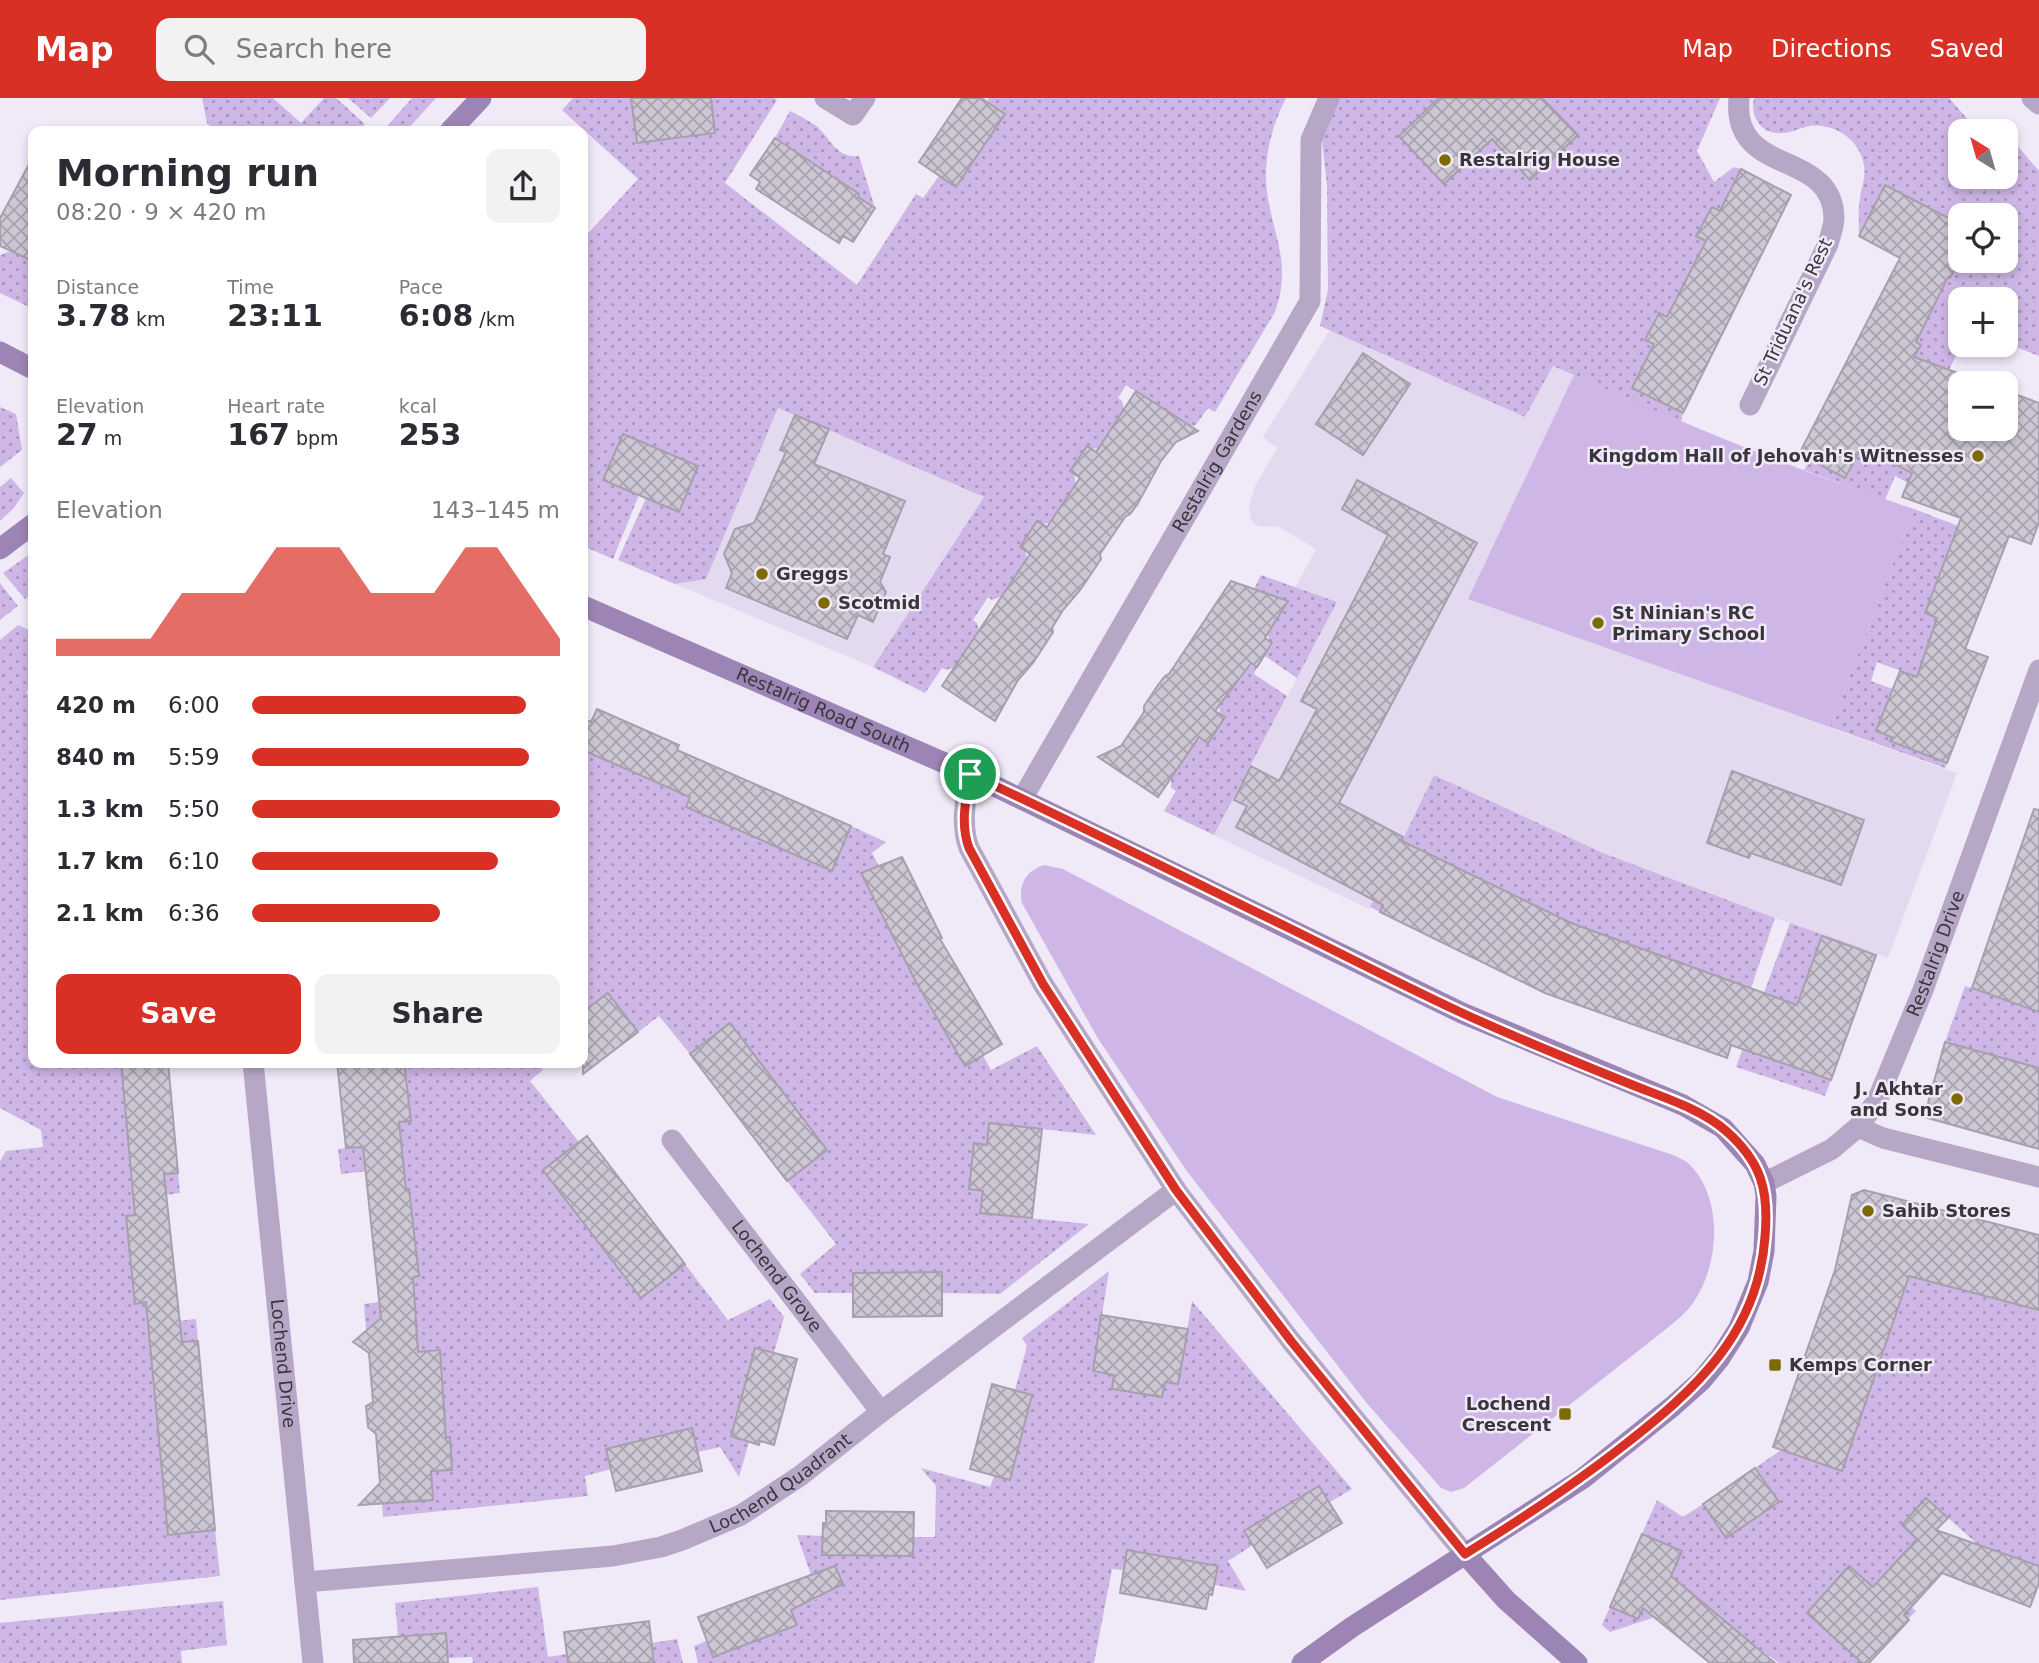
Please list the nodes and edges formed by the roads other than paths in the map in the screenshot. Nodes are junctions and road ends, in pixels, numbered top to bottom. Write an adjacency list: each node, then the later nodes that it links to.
1 (481, 98): 8 (street)
2 (825, 98): 3 (street)
3 (865, 98)
4 (1329, 98): 17 (street, Restalrig Gardens)
5 (1739, 98): 11 (street, St Triduana's Rest)
6 (2032, 98): 7 (street)
7 (2039, 104)
8 (455, 126)
9 (0, 352): 10 (street)
10 (28, 366)
11 (1750, 405)
12 (28, 528): 13 (street)
13 (0, 549)
14 (588, 608): 16 (street, Restalrig Road South)
15 (2039, 670): 19 (street, Restalrig Drive)
16 (970, 774): 17 (street, Restalrig Road South); 23 (street)
17 (1022, 799): 22 (street, Restalrig Road South)
18 (254, 1068): 26 (street, Lochend Drive)
19 (1858, 1127): 21 (street); 22 (street, Restalrig Drive)
20 (672, 1140): 24 (street, Lochend Grove)
21 (2039, 1177)
22 (1764, 1184): 25 (street)
23 (1176, 1190): 24 (street, Lochend Quadrant); 25 (street)
24 (881, 1412): 26 (street, Lochend Quadrant)
25 (1465, 1554): 28 (street); 29 (street)
26 (305, 1583): 27 (street, Lochend Drive)
27 (313, 1663)
28 (1302, 1663)
29 (1577, 1663)

